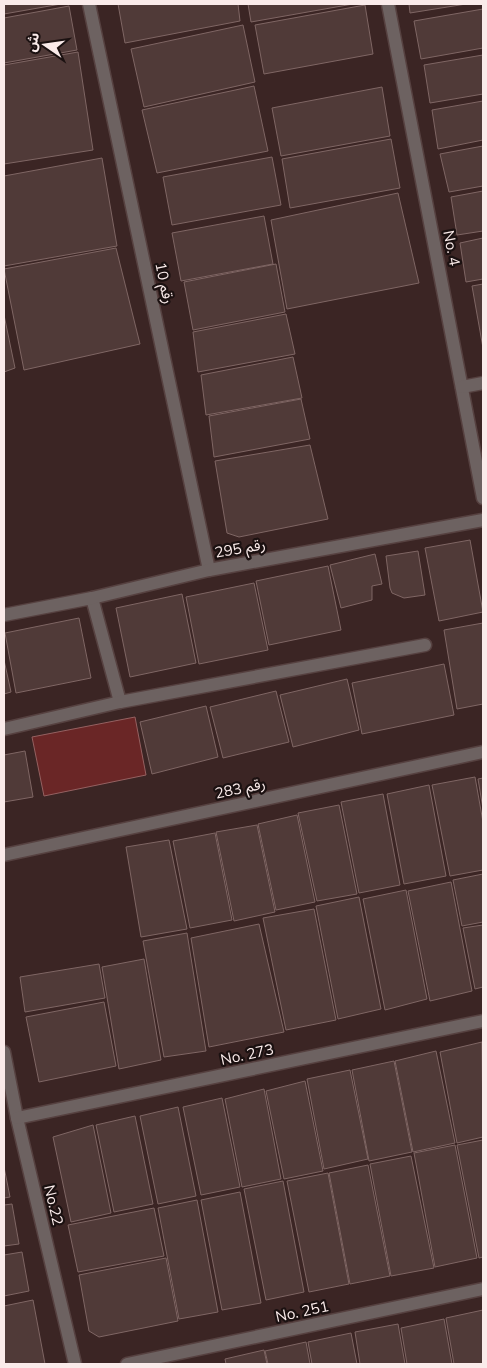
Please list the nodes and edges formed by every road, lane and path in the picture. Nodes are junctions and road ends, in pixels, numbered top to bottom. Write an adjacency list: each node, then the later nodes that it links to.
1 (89, 4): 7 (street, رقم 10)
2 (388, 4): 4 (street, No. 4)
3 (483, 383): 4 (street)
4 (462, 387): 5 (street, No. 4)
5 (483, 498)
6 (483, 520): 7 (street, رقم 295)
7 (209, 570): 8 (street, رقم 295)
8 (92, 598): 9 (street, رقم 295); 11 (street)
9 (4, 615)
10 (425, 645): 11 (street)
11 (120, 702): 12 (street)
12 (4, 729)
13 (483, 752): 14 (street, رقم 283)
14 (4, 855)
15 (483, 1021): 17 (street, No. 273)
16 (4, 1052): 17 (street, No.22)
17 (17, 1118): 19 (street, No.22)
18 (483, 1289): 20 (street, No. 251)
19 (75, 1364)
20 (127, 1364)

